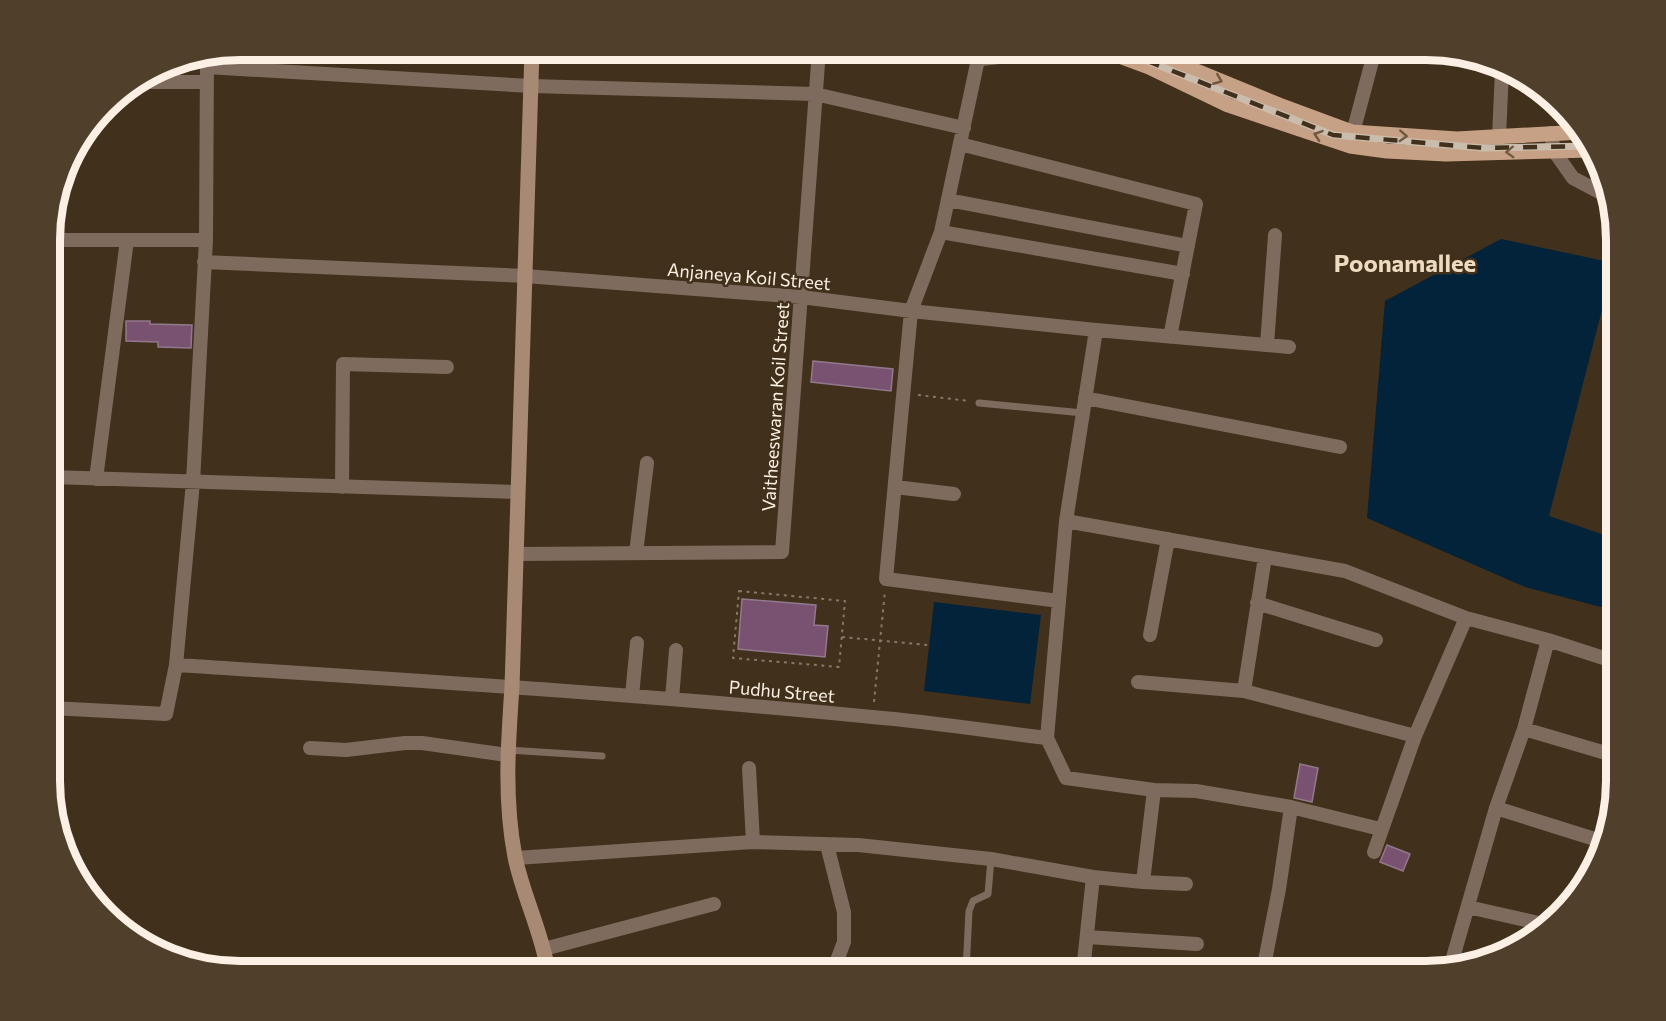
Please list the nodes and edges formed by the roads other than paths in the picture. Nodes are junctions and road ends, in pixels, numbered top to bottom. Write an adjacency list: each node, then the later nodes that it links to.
1 (532, 60): 12 (street)
2 (818, 60): 13 (street, Vaitheeswaran Koil Street)
3 (978, 60): 14 (street)
4 (1130, 60): 18 (main road, one-way to 4)
5 (1169, 60): 18 (main road, one-way to 18)
6 (1372, 60): 18 (street)
7 (218, 62): 12 (street)
8 (207, 64): 11 (street)
9 (1502, 77): 17 (street)
10 (154, 82): 11 (street)
11 (207, 82): 28 (street)
12 (531, 86): 13 (street); 32 (street)
13 (815, 94): 14 (street); 33 (street, Vaitheeswaran Koil Street)
14 (964, 128): 19 (street)
15 (1570, 132): 16 (main road)
16 (1551, 133): 17 (main road); 20 (street)
17 (1499, 137): 18 (main road, one-way to 17)
18 (1351, 139): 20 (main road, one-way to 18)
19 (960, 144): 23 (street); 29 (street)
20 (1554, 150): 21 (main road); 22 (street)
21 (1582, 150)
22 (1599, 192)
23 (948, 200): 24 (street); 29 (street)
24 (941, 232): 31 (street); 34 (street)
25 (1275, 235): 37 (street)
26 (60, 240): 27 (street)
27 (127, 240): 28 (street); 46 (street)
28 (206, 240): 30 (street)
29 (1188, 246): 31 (street)
30 (204, 262): 32 (street, Anjaneya Koil Street); 47 (street)
31 (1182, 274): 36 (street)
32 (525, 276): 33 (street, Anjaneya Koil Street); 50 (street)
33 (801, 297): 34 (street, Anjaneya Koil Street); 54 (street, Vaitheeswaran Koil Street)
34 (911, 311): 35 (street, Anjaneya Koil Street); 49 (street)
35 (1096, 330): 36 (street, Anjaneya Koil Street); 40 (street)
36 (1170, 337): 37 (street, Anjaneya Koil Street)
37 (1268, 345): 38 (street, Anjaneya Koil Street)
38 (1289, 347)
39 (447, 367): 48 (street)
40 (1085, 398): 42 (street); 43 (street)
41 (979, 403): 42 (lane)
42 (1083, 414): 52 (street)
43 (1340, 447)
44 (647, 463): 54 (street)
45 (60, 477): 46 (street)
46 (96, 479): 47 (street)
47 (193, 482): 48 (street); 66 (street)
48 (342, 487): 50 (street)
49 (895, 487): 51 (street); 57 (street)
50 (518, 492): 55 (street)
51 (954, 494)
52 (1066, 521): 53 (street); 57 (street)
53 (1168, 539): 56 (street); 60 (street)
54 (636, 553): 55 (street)
55 (516, 554): 68 (street)
56 (1265, 557): 58 (street); 59 (street)
57 (1059, 601): 75 (street)
58 (1257, 603): 61 (street); 69 (street)
59 (1466, 618): 62 (street); 74 (street)
60 (1150, 635)
61 (1376, 639)
62 (1548, 640): 65 (street); 73 (street)
63 (637, 643): 70 (street)
64 (676, 650): 71 (street)
65 (1606, 659)
66 (176, 665): 68 (street, Pudhu Street); 72 (street)
67 (1138, 682): 69 (street)
68 (512, 687): 70 (street, Pudhu Street); 77 (street)
69 (1244, 691): 74 (street)
70 (632, 696): 71 (street, Pudhu Street)
71 (672, 699): 75 (street, Pudhu Street)
72 (60, 708)
73 (1524, 729): 78 (street); 83 (street)
74 (1415, 736): 84 (street)
75 (1047, 738): 81 (street)
76 (310, 748): 77 (street)
77 (508, 752): 79 (lane); 89 (street)
78 (1606, 753)
79 (602, 756)
80 (749, 768): 86 (street)
81 (1154, 790): 82 (street); 92 (street)
82 (1291, 807): 84 (street); 105 (street)
83 (1496, 808): 85 (street); 95 (street)
84 (1382, 828): 88 (street)
85 (1595, 840)
86 (753, 842): 87 (street); 89 (street)
87 (827, 845): 90 (street); 102 (street)
88 (1374, 852)
89 (516, 858): 99 (street)
90 (991, 859): 91 (street); 103 (lane)
91 (1093, 877): 92 (street); 97 (street)
92 (1143, 882): 93 (street)
93 (1186, 884)
94 (714, 904): 99 (street)
95 (1468, 907): 96 (street); 100 (street)
96 (1537, 923)
97 (1087, 937): 98 (street); 104 (street)
98 (1197, 944)
99 (544, 949): 101 (street)
100 (1453, 959)
101 (546, 961)
102 (837, 961)
103 (966, 961)
104 (1084, 961)
105 (1265, 961)

